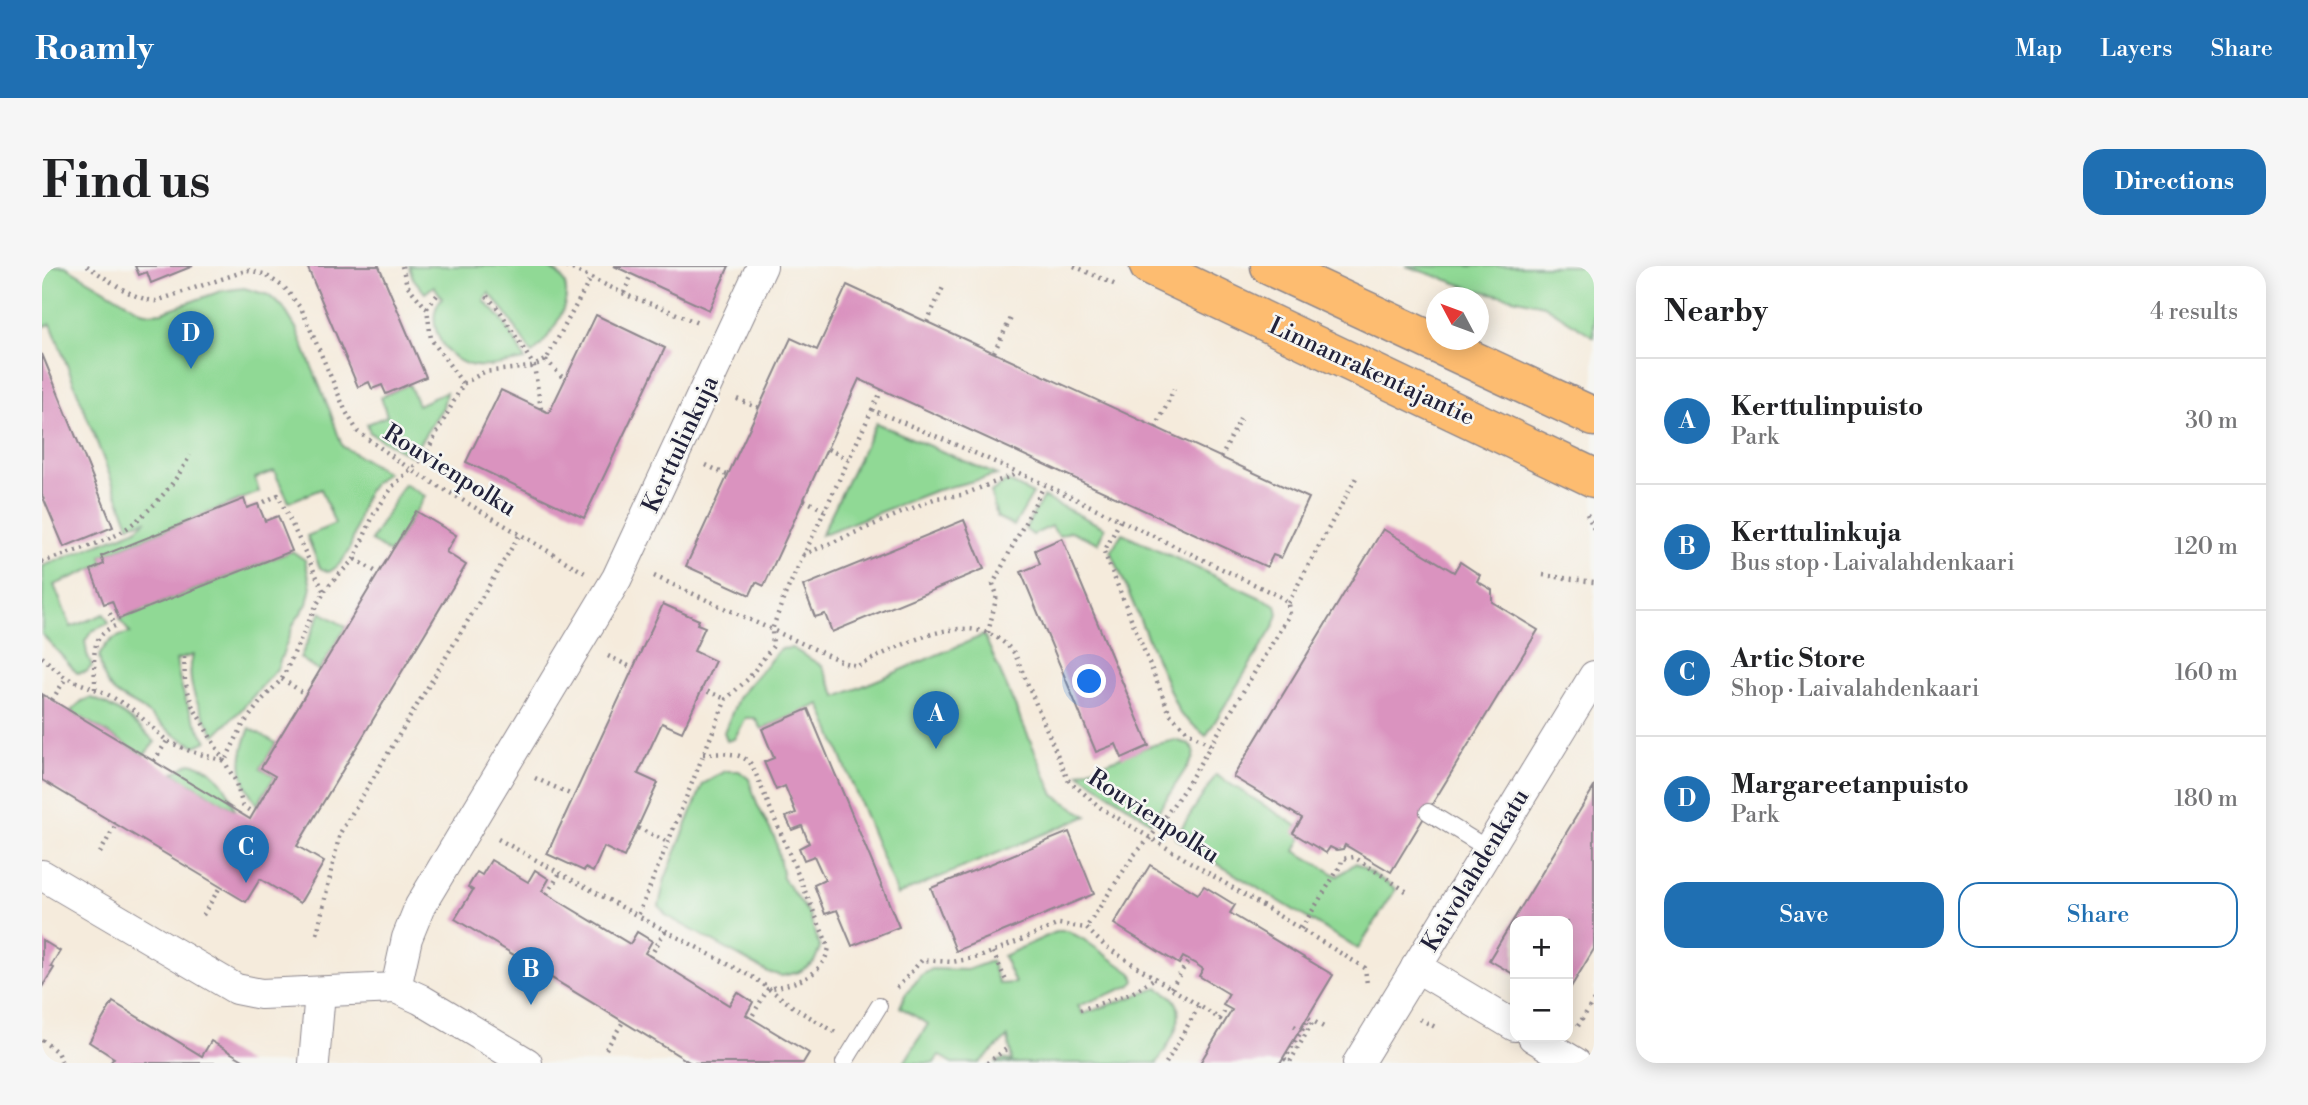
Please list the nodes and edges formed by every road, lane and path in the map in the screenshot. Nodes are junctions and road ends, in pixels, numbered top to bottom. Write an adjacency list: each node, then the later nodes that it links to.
1 (87, 266): 8 (path)
2 (268, 266): 8 (path)
3 (402, 266): 15 (path)
4 (566, 266): 10 (path)
5 (762, 266): 18 (street, Kerttulinkuja)
6 (1149, 266): 38 (main road, Linnanrakentajantie)
7 (1269, 266): 28 (main road)
8 (264, 274): 35 (path, Rouvienpolku)
9 (632, 274): 12 (path)
10 (591, 278): 12 (path); 20 (path)
11 (944, 285): 17 (path)
12 (624, 293): 18 (path)
13 (439, 294): 15 (path)
14 (487, 296): 21 (path)
15 (427, 308): 23 (path)
16 (1012, 316): 19 (path)
17 (927, 322)
18 (730, 338): 80 (street, Kerttulinkuja)
19 (994, 352)
20 (546, 360): 21 (path); 22 (path)
21 (534, 366): 23 (path); 26 (path)
22 (565, 380)
23 (463, 384): 35 (path)
24 (1174, 389): 30 (path)
25 (882, 390): 27 (path)
26 (541, 410)
27 (872, 410): 34 (path); 36 (path)
28 (1594, 417)
29 (1240, 419): 33 (path)
30 (1156, 428)
31 (828, 449): 34 (path)
32 (190, 455): 47 (path)
33 (1221, 458)
34 (848, 459): 42 (path)
35 (410, 468): 44 (path, Rouvienpolku); 46 (path)
36 (1017, 473): 39 (path); 45 (path)
37 (1357, 476): 54 (path)
38 (1594, 478)
39 (1044, 486): 43 (path); 57 (path)
40 (804, 500): 42 (path)
41 (264, 502): 53 (path)
42 (824, 510): 45 (path)
43 (1120, 521): 54 (path); 71 (path)
44 (520, 534): 51 (path, Rouvienpolku); 98 (path)
45 (803, 555): 56 (path)
46 (354, 559): 48 (path); 53 (path)
47 (42, 562)
48 (378, 573)
49 (643, 574): 56 (path)
50 (1543, 575): 52 (path)
51 (592, 577)
52 (1594, 582)
53 (324, 593): 64 (path)
54 (1288, 603): 71 (path)
55 (108, 609): 65 (path)
56 (772, 629): 57 (path); 68 (path)
57 (988, 633): 82 (path, Rouvienpolku)
58 (42, 657): 63 (path)
59 (184, 657): 74 (path)
60 (612, 658): 61 (path)
61 (634, 668)
62 (1594, 676): 85 (street, Kaivolahdenkatu)
63 (66, 678): 65 (path); 69 (path)
64 (282, 679): 67 (path); 74 (path)
65 (95, 689): 70 (path)
66 (701, 689): 68 (path)
67 (305, 694)
68 (726, 699): 72 (path)
69 (52, 700)
70 (167, 741): 73 (path); 74 (path)
71 (1212, 746): 82 (path)
72 (703, 754): 83 (path); 108 (path)
73 (154, 761)
74 (225, 761): 78 (path)
75 (552, 786): 76 (path)
76 (574, 796)
77 (1427, 812): 85 (lane)
78 (253, 813)
79 (116, 824): 86 (path)
80 (469, 824): 88 (path); 106 (street, Kerttulinkuja)
81 (638, 828): 83 (path)
82 (1152, 837): 95 (path); 96 (path, Rouvienpolku)
83 (668, 842): 94 (path)
84 (1339, 849): 87 (path)
85 (1488, 849): 102 (street, Kaivolahdenkatu)
86 (100, 853)
87 (1342, 859): 91 (path); 96 (path)
88 (560, 873): 92 (path); 94 (path)
89 (42, 875): 109 (street)
90 (220, 887): 93 (path)
91 (1409, 893)
92 (548, 894)
93 (203, 915)
94 (638, 916): 97 (path)
95 (1086, 928): 99 (path); 104 (path)
96 (1301, 929): 103 (path, Rouvienpolku)
97 (665, 931): 100 (path); 108 (path)
98 (317, 934)
99 (993, 952): 105 (path); 110 (path)
100 (650, 957)
101 (1189, 960): 107 (path)
102 (1416, 967): 117 (street); 132 (street, Kaivolahdenkatu)
103 (1365, 968)
104 (1155, 978): 107 (path); 113 (path)
105 (1007, 983)
106 (396, 988): 109 (street); 128 (street)
107 (1171, 988): 111 (path)
108 (768, 989): 114 (path); 123 (path)
109 (320, 992): 127 (street)
110 (879, 1006): 123 (lane)
111 (1199, 1006): 112 (path); 131 (path)
112 (1227, 1007)
113 (1080, 1010)
114 (751, 1018)
115 (1313, 1021): 119 (path); 120 (path); 120 (path)
116 (623, 1022): 125 (path)
117 (1510, 1023)
118 (1294, 1026): 120 (path)
119 (1327, 1029)
120 (1302, 1030)
121 (42, 1040): 126 (path)
122 (1540, 1042): 133 (street)
123 (853, 1048): 129 (lane)
124 (1009, 1048): 130 (path)
125 (606, 1049)
126 (62, 1063)
127 (314, 1063)
128 (527, 1063)
129 (844, 1063)
130 (987, 1063)
131 (1166, 1063)
132 (1357, 1063)
133 (1576, 1063)

